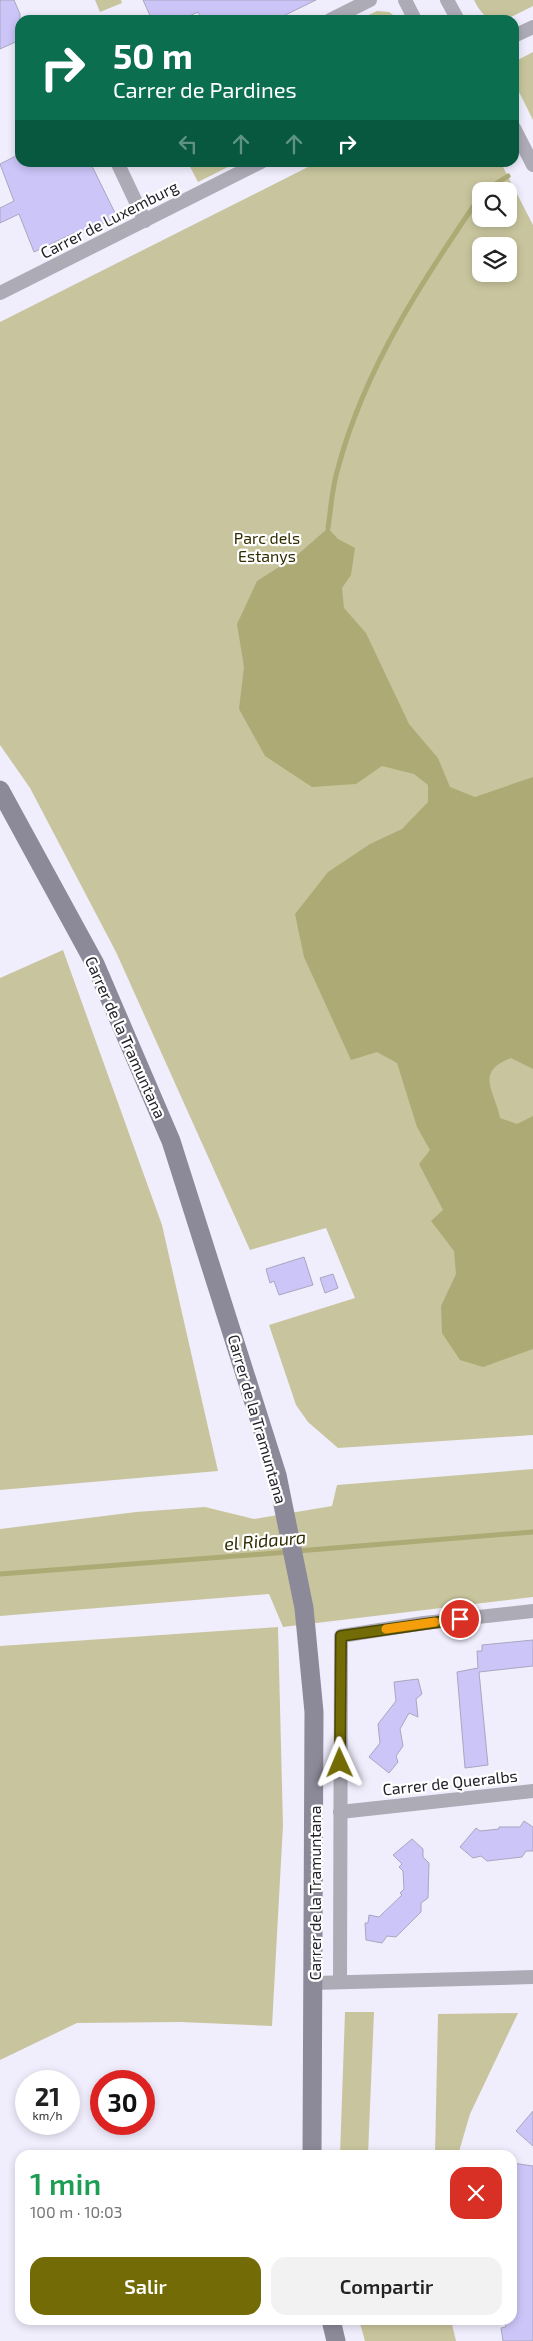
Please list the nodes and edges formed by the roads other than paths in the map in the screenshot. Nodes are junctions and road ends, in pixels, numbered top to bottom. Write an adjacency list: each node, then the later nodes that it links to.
1 (370, 0): 4 (street)
2 (405, 0): 5 (street)
3 (447, 0): 6 (street)
4 (340, 15)
5 (412, 15)
6 (455, 15)
7 (533, 26): 8 (street)
8 (519, 33)
9 (519, 138): 10 (street)
10 (533, 165)
11 (119, 167): 13 (street)
12 (251, 167): 13 (street, Carrer de Luxemburg)
13 (145, 221): 14 (street, Carrer de Luxemburg)
14 (0, 293)
15 (0, 790): 21 (main road, Carrer de la Tramuntana)
16 (533, 1611): 18 (street)
17 (533, 1791): 18 (street, Carrer de Queralbs)
18 (340, 1812): 20 (street)
19 (533, 1977): 20 (street)
20 (340, 1982): 21 (street)
21 (314, 1983): 22 (main road, Carrer de la Tramuntana)
22 (312, 2150)
23 (332, 2325): 24 (main road)
24 (336, 2341)

